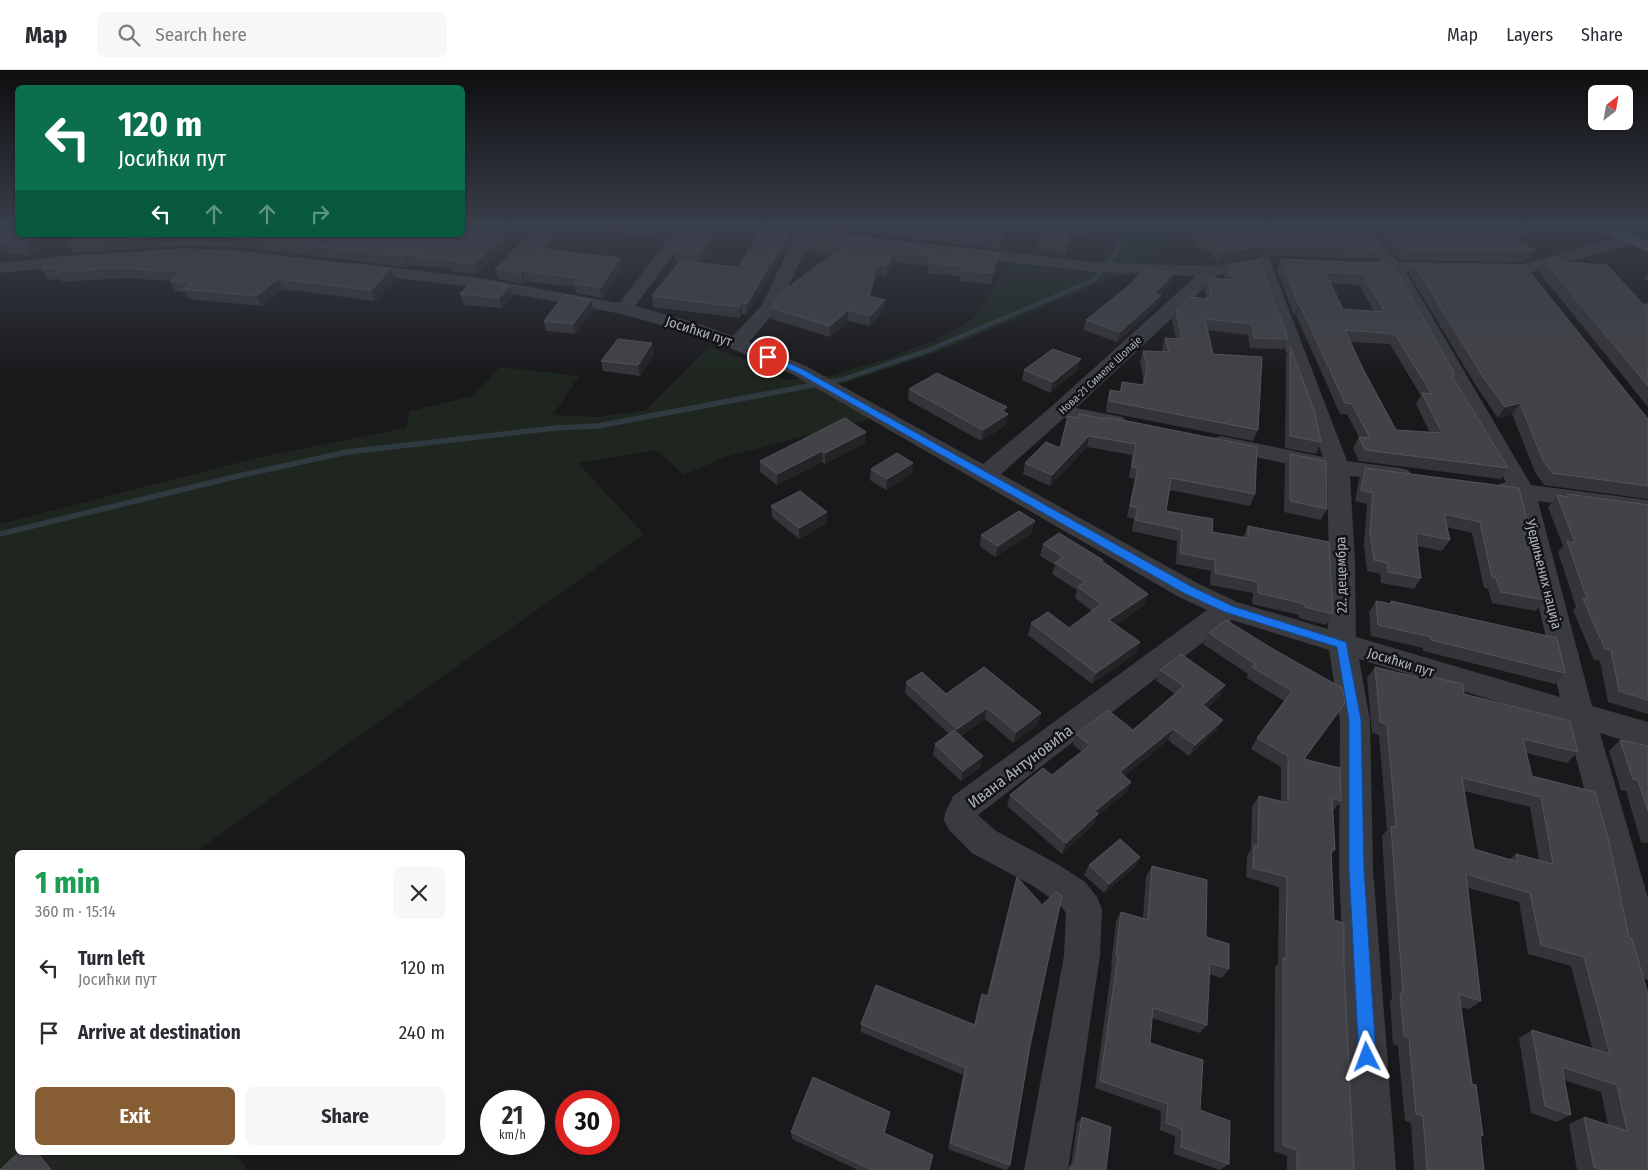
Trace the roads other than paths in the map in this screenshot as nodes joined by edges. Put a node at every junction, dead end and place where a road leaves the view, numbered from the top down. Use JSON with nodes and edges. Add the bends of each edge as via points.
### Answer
{"nodes":[{"id":1,"x":416,"y":275,"type":"edge"},
{"id":2,"x":489,"y":275,"type":"edge"},
{"id":3,"x":649,"y":275,"type":"edge"},
{"id":4,"x":784,"y":275,"type":"edge"},
{"id":5,"x":1208,"y":275,"type":"edge"},
{"id":6,"x":1274,"y":275,"type":"edge"},
{"id":7,"x":1398,"y":275,"type":"edge"},
{"id":8,"x":1519,"y":275,"type":"edge"},
{"id":9,"x":1532,"y":275,"type":"edge"},
{"id":10,"x":481,"y":283,"type":"junction"},
{"id":11,"x":624,"y":309,"type":"junction"},
{"id":12,"x":737,"y":344,"type":"junction"},
{"id":13,"x":1060,"y":411,"type":"junction"},
{"id":14,"x":1136,"y":426,"type":"edge"},
{"id":15,"x":1203,"y":439,"type":"edge"},
{"id":16,"x":1338,"y":467,"type":"junction"},
{"id":17,"x":985,"y":475,"type":"junction"},
{"id":18,"x":1426,"y":479,"type":"edge"},
{"id":19,"x":1484,"y":486,"type":"edge"},
{"id":20,"x":1522,"y":491,"type":"junction"},
{"id":21,"x":1648,"y":508,"type":"edge"},
{"id":22,"x":1228,"y":609,"type":"junction"},
{"id":23,"x":1342,"y":645,"type":"junction"},
{"id":24,"x":1580,"y":716,"type":"junction"},
{"id":25,"x":1648,"y":735,"type":"edge"},
{"id":26,"x":1648,"y":962,"type":"edge"},
{"id":27,"x":1046,"y":1170,"type":"edge"},
{"id":28,"x":1374,"y":1170,"type":"edge"}],
"edges":[{"from":1,"to":10,"type":"street","name":"Јосићки пут"},
{"from":2,"to":10,"type":"street"},
{"from":3,"to":11,"type":"street"},
{"from":4,"to":12,"type":"street","via":[[770,306]]},
{"from":5,"to":13,"type":"street","name":"Нова-21 Симеле Шолаје"},
{"from":6,"to":16,"type":"street","name":"22. децембра"},
{"from":7,"to":20,"type":"street","name":"Уједињених нација"},
{"from":8,"to":9,"type":"street"},
{"from":10,"to":11,"type":"street","name":"Јосићки пут"},
{"from":11,"to":12,"type":"street","name":"Јосићки пут","via":[[689,326]]},
{"from":12,"to":17,"type":"street","name":"Јосићки пут","via":[[799,370]]},
{"from":13,"to":14,"type":"street"},
{"from":13,"to":17,"type":"street","name":"Нова-21 Симеле Шолаје"},
{"from":15,"to":16,"type":"street"},
{"from":16,"to":18,"type":"street"},
{"from":16,"to":23,"type":"street","name":"22. децембра"},
{"from":17,"to":22,"type":"street","name":"Јосићки пут","via":[[1188,590]]},
{"from":19,"to":20,"type":"street"},
{"from":20,"to":21,"type":"street"},
{"from":20,"to":24,"type":"street","name":"Уједињених нација"},
{"from":22,"to":23,"type":"street","name":"Јосићки пут"},
{"from":22,"to":27,"type":"street","name":"Ивана Антуновића","via":[[965,806],[960,813],[961,820],[984,842],[1047,876],[1073,894],[1084,910],[1082,956]]},
{"from":23,"to":24,"type":"street","name":"Јосићки пут"},
{"from":23,"to":28,"type":"street","name":"22. децембра","via":[[1355,720],[1356,869]]},
{"from":24,"to":25,"type":"street","name":"Јосићки пут"},
{"from":24,"to":26,"type":"street","name":"Уједињених нација"}]}
